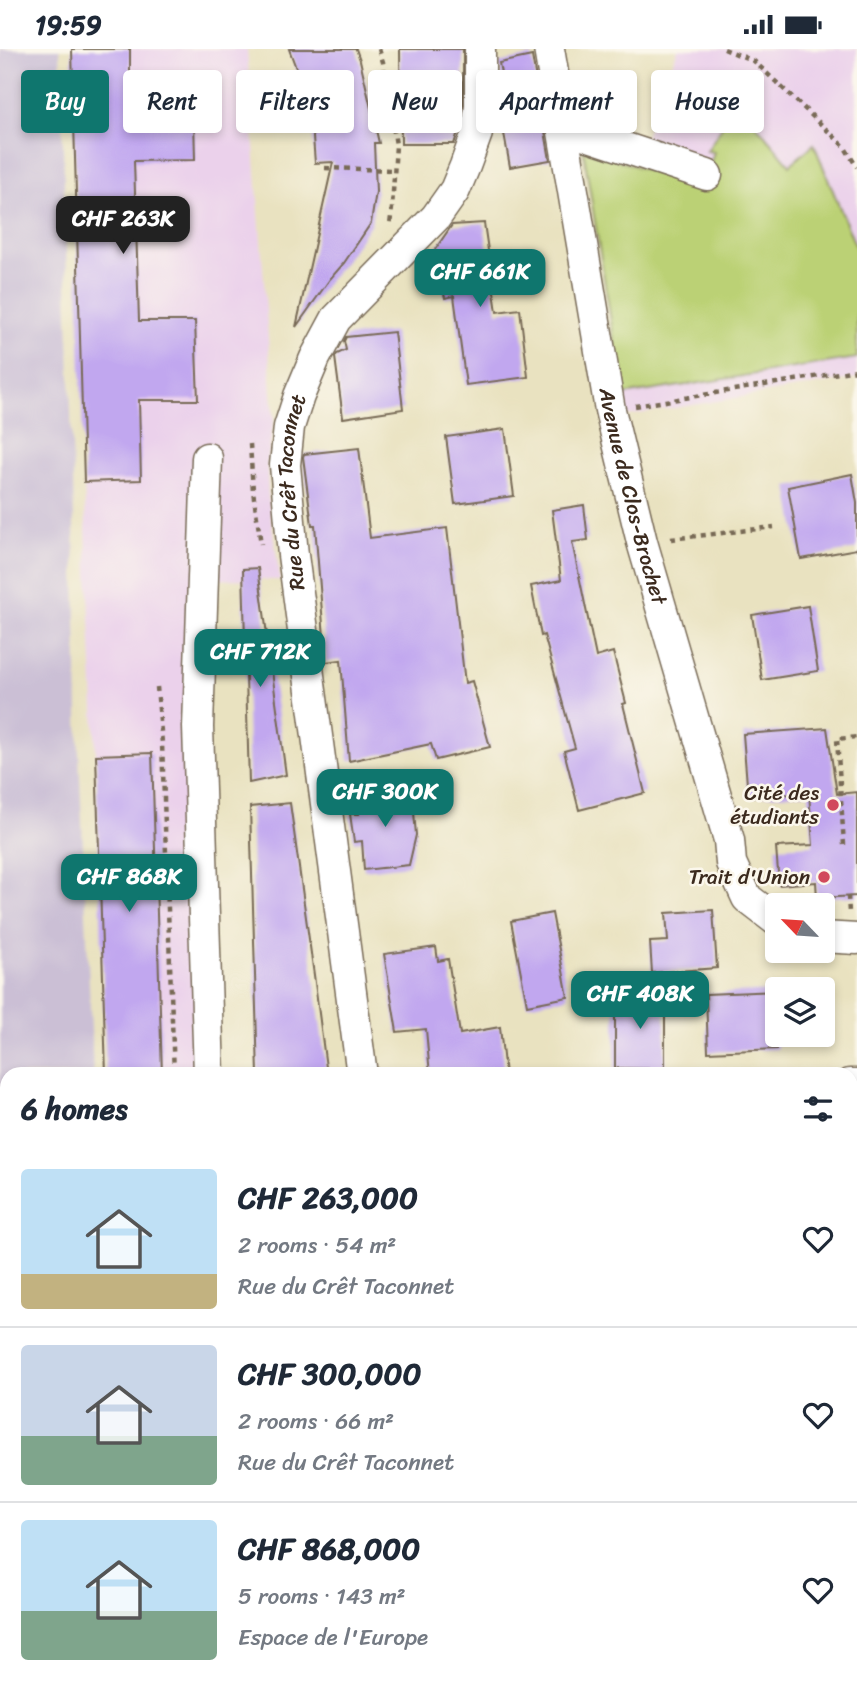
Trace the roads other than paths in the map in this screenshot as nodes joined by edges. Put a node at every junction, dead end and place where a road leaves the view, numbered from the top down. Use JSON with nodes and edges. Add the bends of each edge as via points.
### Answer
{"nodes":[{"id":1,"x":480,"y":49,"type":"edge"},
{"id":2,"x":549,"y":49,"type":"edge"},
{"id":3,"x":552,"y":70,"type":"edge"},
{"id":4,"x":563,"y":133,"type":"edge"},
{"id":5,"x":580,"y":133,"type":"edge"},
{"id":6,"x":707,"y":175,"type":"dead end"},
{"id":7,"x":207,"y":459,"type":"dead end"},
{"id":8,"x":765,"y":912,"type":"edge"},
{"id":9,"x":835,"y":938,"type":"edge"},
{"id":10,"x":857,"y":939,"type":"edge"},
{"id":11,"x":209,"y":1067,"type":"edge"},
{"id":12,"x":361,"y":1067,"type":"edge"}],
"edges":[{"from":1,"to":12,"type":"street","name":"Rue du Crêt Taconnet","via":[[477,133],[455,190],[436,217],[336,319],[314,358],[289,427],[285,465],[293,555]]},
{"from":2,"to":3,"type":"street","name":"Avenue de Clos-Brochet"},
{"from":4,"to":8,"type":"street","name":"Avenue de Clos-Brochet","via":[[610,410],[642,542],[729,840],[731,863],[747,898]]},
{"from":5,"to":6,"type":"street"},
{"from":7,"to":11,"type":"street","via":[[198,727]]},
{"from":9,"to":10,"type":"street"}]}
